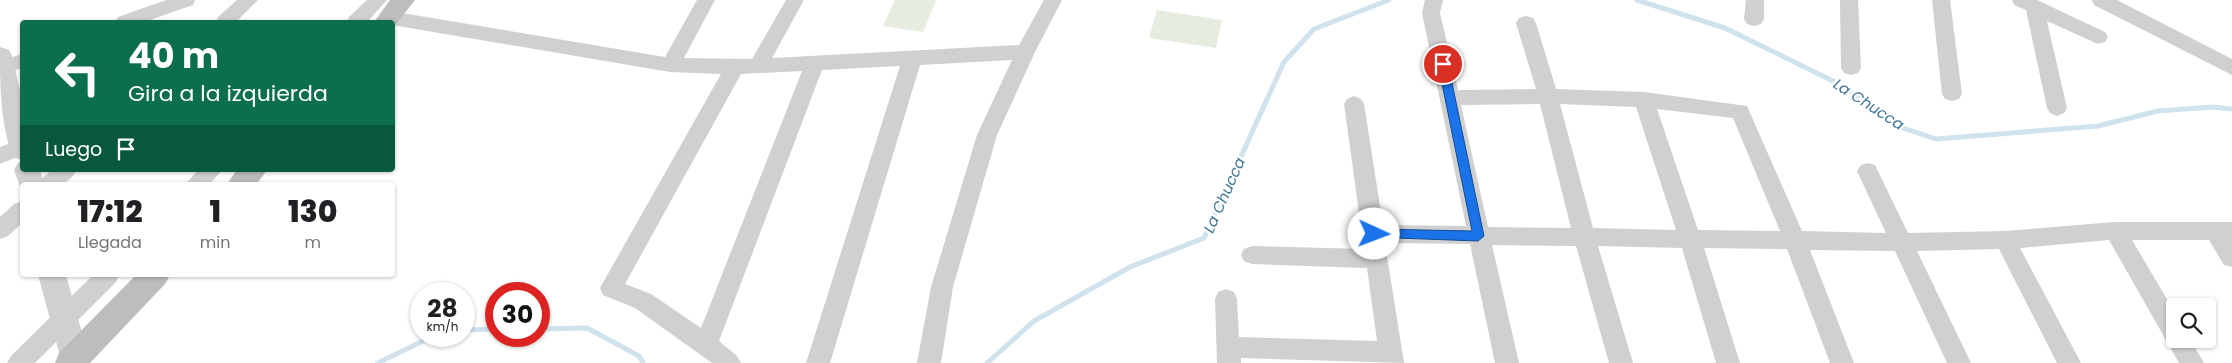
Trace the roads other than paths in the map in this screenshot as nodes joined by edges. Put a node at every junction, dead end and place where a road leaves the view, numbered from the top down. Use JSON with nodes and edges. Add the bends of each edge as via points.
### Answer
{"nodes":[{"id":1,"x":186,"y":0,"type":"edge"},
{"id":2,"x":249,"y":0,"type":"edge"},
{"id":3,"x":795,"y":0,"type":"edge"},
{"id":4,"x":1053,"y":0,"type":"edge"},
{"id":5,"x":1434,"y":0,"type":"edge"},
{"id":6,"x":1755,"y":0,"type":"edge"},
{"id":7,"x":1849,"y":0,"type":"edge"},
{"id":8,"x":1941,"y":0,"type":"edge"},
{"id":9,"x":2102,"y":0,"type":"edge"},
{"id":10,"x":700,"y":1,"type":"edge"},
{"id":11,"x":2028,"y":4,"type":"edge"},
{"id":12,"x":389,"y":10,"type":"edge"},
{"id":13,"x":1754,"y":19,"type":"dead end"},
{"id":14,"x":131,"y":20,"type":"edge"},
{"id":15,"x":227,"y":20,"type":"edge"},
{"id":16,"x":362,"y":20,"type":"edge"},
{"id":17,"x":1526,"y":23,"type":"dead end"},
{"id":18,"x":2098,"y":37,"type":"dead end"},
{"id":19,"x":1025,"y":52,"type":"junction"},
{"id":20,"x":912,"y":58,"type":"junction"},
{"id":21,"x":6,"y":63,"type":"edge"},
{"id":22,"x":815,"y":63,"type":"junction"},
{"id":23,"x":670,"y":65,"type":"junction"},
{"id":24,"x":758,"y":66,"type":"junction"},
{"id":25,"x":735,"y":67,"type":"junction"},
{"id":26,"x":1851,"y":68,"type":"dead end"},
{"id":27,"x":2232,"y":68,"type":"edge"},
{"id":28,"x":1952,"y":94,"type":"dead end"},
{"id":29,"x":1548,"y":96,"type":"junction"},
{"id":30,"x":1451,"y":98,"type":"junction"},
{"id":31,"x":1644,"y":100,"type":"junction"},
{"id":32,"x":1354,"y":104,"type":"dead end"},
{"id":33,"x":2057,"y":108,"type":"dead end"},
{"id":34,"x":20,"y":137,"type":"edge"},
{"id":35,"x":20,"y":149,"type":"edge"},
{"id":36,"x":0,"y":156,"type":"edge"},
{"id":37,"x":1868,"y":171,"type":"dead end"},
{"id":38,"x":64,"y":172,"type":"edge"},
{"id":39,"x":209,"y":172,"type":"edge"},
{"id":40,"x":251,"y":172,"type":"edge"},
{"id":41,"x":53,"y":182,"type":"edge"},
{"id":42,"x":199,"y":182,"type":"edge"},
{"id":43,"x":243,"y":182,"type":"edge"},
{"id":44,"x":20,"y":212,"type":"edge"},
{"id":45,"x":0,"y":230,"type":"edge"},
{"id":46,"x":2115,"y":231,"type":"junction"},
{"id":47,"x":2223,"y":231,"type":"edge"},
{"id":48,"x":1374,"y":234,"type":"junction"},
{"id":49,"x":1478,"y":236,"type":"junction"},
{"id":50,"x":1584,"y":236,"type":"junction"},
{"id":51,"x":1690,"y":238,"type":"junction"},
{"id":52,"x":1795,"y":240,"type":"junction"},
{"id":53,"x":2005,"y":240,"type":"junction"},
{"id":54,"x":1902,"y":242,"type":"junction"},
{"id":55,"x":1252,"y":255,"type":"dead end"},
{"id":56,"x":2232,"y":258,"type":"edge"},
{"id":57,"x":1378,"y":259,"type":"junction"},
{"id":58,"x":52,"y":277,"type":"edge"},
{"id":59,"x":106,"y":277,"type":"edge"},
{"id":60,"x":153,"y":277,"type":"edge"},
{"id":61,"x":1226,"y":299,"type":"dead end"},
{"id":62,"x":2166,"y":319,"type":"edge"},
{"id":63,"x":63,"y":320,"type":"junction"},
{"id":64,"x":706,"y":344,"type":"junction"},
{"id":65,"x":2183,"y":348,"type":"edge"},
{"id":66,"x":1228,"y":355,"type":"edge"},
{"id":67,"x":1392,"y":357,"type":"edge"},
{"id":68,"x":72,"y":361,"type":"edge"},
{"id":69,"x":19,"y":363,"type":"edge"},
{"id":70,"x":729,"y":363,"type":"edge"},
{"id":71,"x":818,"y":363,"type":"edge"},
{"id":72,"x":929,"y":363,"type":"edge"},
{"id":73,"x":1507,"y":363,"type":"edge"},
{"id":74,"x":1621,"y":363,"type":"edge"},
{"id":75,"x":1728,"y":363,"type":"edge"},
{"id":76,"x":1842,"y":363,"type":"edge"},
{"id":77,"x":1959,"y":363,"type":"edge"},
{"id":78,"x":2069,"y":363,"type":"edge"},
{"id":79,"x":2192,"y":363,"type":"edge"}],
"edges":[{"from":1,"to":14,"type":"street"},
{"from":2,"to":15,"type":"street"},
{"from":3,"to":24,"type":"street"},
{"from":4,"to":19,"type":"street"},
{"from":5,"to":30,"type":"street","via":[[1431,12]]},
{"from":6,"to":13,"type":"street"},
{"from":7,"to":26,"type":"street"},
{"from":8,"to":28,"type":"street"},
{"from":9,"to":27,"type":"street"},
{"from":10,"to":23,"type":"street"},
{"from":11,"to":18,"type":"street"},
{"from":11,"to":33,"type":"street"},
{"from":12,"to":16,"type":"street"},
{"from":12,"to":23,"type":"street"},
{"from":17,"to":29,"type":"street"},
{"from":19,"to":20,"type":"street"},
{"from":19,"to":72,"type":"street","via":[[986,134],[942,286]]},
{"from":20,"to":22,"type":"street"},
{"from":20,"to":71,"type":"street"},
{"from":21,"to":34,"type":"street"},
{"from":22,"to":24,"type":"street"},
{"from":22,"to":64,"type":"street"},
{"from":23,"to":25,"type":"street"},
{"from":24,"to":25,"type":"street"},
{"from":25,"to":64,"type":"street","via":[[611,288],[643,302]]},
{"from":29,"to":30,"type":"street"},
{"from":29,"to":31,"type":"street"},
{"from":29,"to":50,"type":"street"},
{"from":30,"to":49,"type":"street"},
{"from":31,"to":51,"type":"street"},
{"from":31,"to":52,"type":"street","via":[[1740,111]]},
{"from":32,"to":48,"type":"street"},
{"from":35,"to":36,"type":"street"},
{"from":37,"to":54,"type":"street"},
{"from":38,"to":41,"type":"street"},
{"from":39,"to":42,"type":"street"},
{"from":40,"to":43,"type":"main road"},
{"from":44,"to":45,"type":"street"},
{"from":46,"to":47,"type":"street"},
{"from":46,"to":53,"type":"street"},
{"from":46,"to":62,"type":"street"},
{"from":47,"to":56,"type":"street"},
{"from":48,"to":49,"type":"street"},
{"from":48,"to":57,"type":"street"},
{"from":49,"to":50,"type":"street"},
{"from":49,"to":73,"type":"street"},
{"from":50,"to":51,"type":"street"},
{"from":50,"to":74,"type":"street"},
{"from":51,"to":52,"type":"street"},
{"from":51,"to":75,"type":"street"},
{"from":52,"to":54,"type":"street"},
{"from":52,"to":76,"type":"street"},
{"from":53,"to":54,"type":"street"},
{"from":53,"to":78,"type":"street"},
{"from":54,"to":77,"type":"street"},
{"from":55,"to":57,"type":"street"},
{"from":57,"to":67,"type":"street"},
{"from":58,"to":63,"type":"street"},
{"from":59,"to":63,"type":"street"},
{"from":60,"to":68,"type":"main road"},
{"from":61,"to":66,"type":"street"},
{"from":63,"to":68,"type":"street"},
{"from":63,"to":69,"type":"street"},
{"from":64,"to":70,"type":"street"},
{"from":65,"to":79,"type":"street"},
{"from":66,"to":67,"type":"street"}]}
